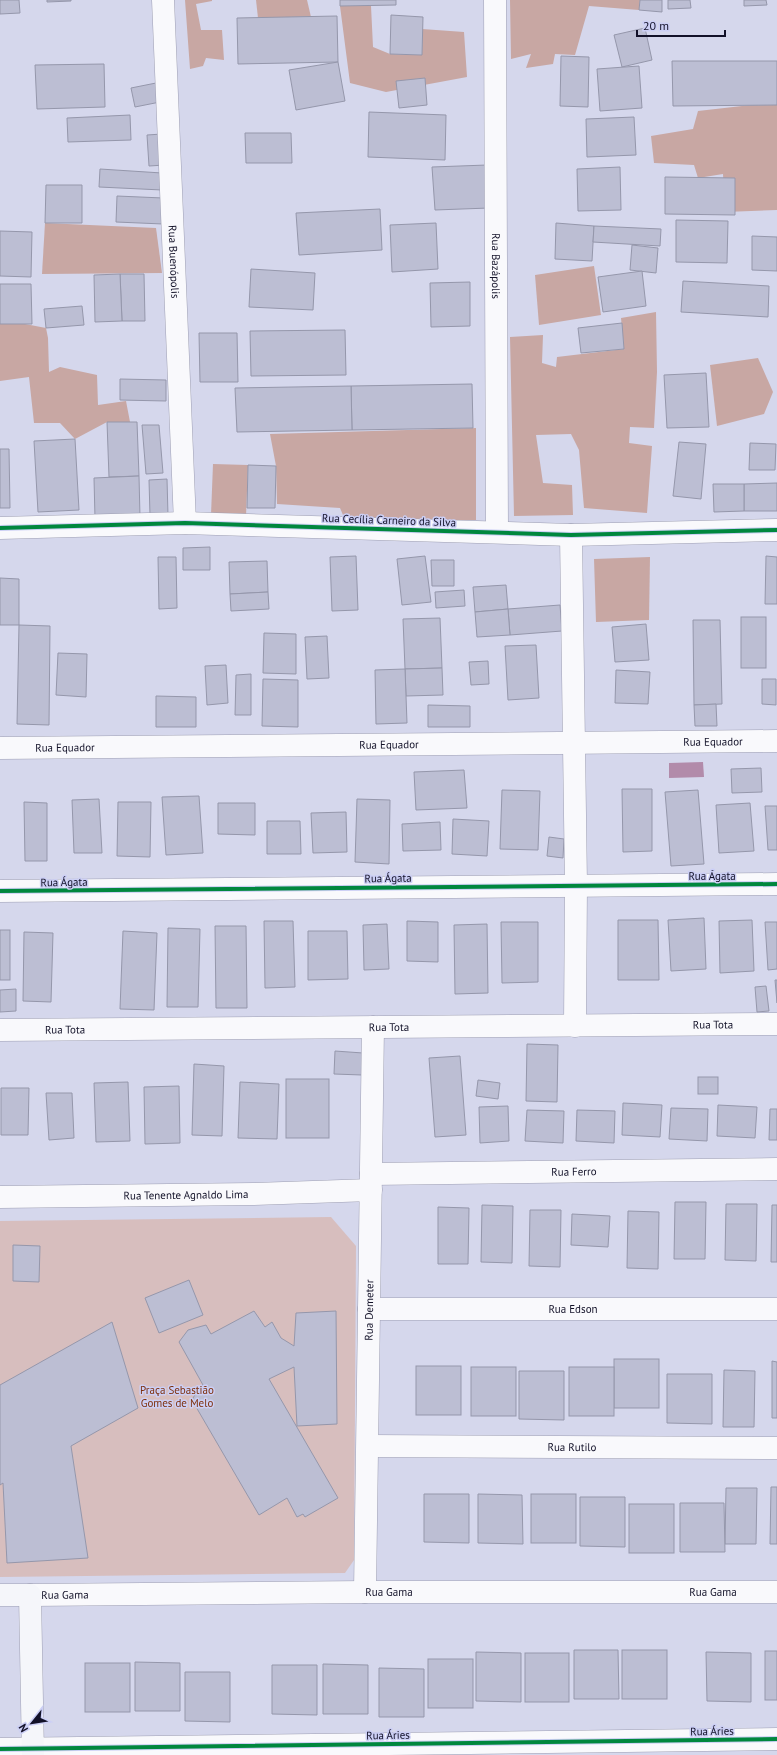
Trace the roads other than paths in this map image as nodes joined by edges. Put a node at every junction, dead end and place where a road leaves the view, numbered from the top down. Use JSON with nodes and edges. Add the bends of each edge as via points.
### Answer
{"nodes":[{"id":1,"x":163,"y":0,"type":"edge"},
{"id":2,"x":495,"y":0,"type":"edge"},
{"id":3,"x":186,"y":523,"type":"junction"},
{"id":4,"x":0,"y":528,"type":"edge"},
{"id":5,"x":777,"y":530,"type":"edge"},
{"id":6,"x":497,"y":532,"type":"junction"},
{"id":7,"x":571,"y":535,"type":"junction"},
{"id":8,"x":777,"y":741,"type":"edge"},
{"id":9,"x":574,"y":742,"type":"junction"},
{"id":10,"x":0,"y":748,"type":"edge"},
{"id":11,"x":777,"y":884,"type":"edge"},
{"id":12,"x":576,"y":885,"type":"junction"},
{"id":13,"x":0,"y":891,"type":"edge"},
{"id":14,"x":777,"y":1024,"type":"edge"},
{"id":15,"x":576,"y":1026,"type":"junction"},
{"id":16,"x":373,"y":1027,"type":"junction"},
{"id":17,"x":0,"y":1030,"type":"edge"},
{"id":18,"x":777,"y":1169,"type":"edge"},
{"id":19,"x":371,"y":1182,"type":"junction"},
{"id":20,"x":0,"y":1197,"type":"edge"},
{"id":21,"x":369,"y":1309,"type":"junction"},
{"id":22,"x":777,"y":1309,"type":"edge"},
{"id":23,"x":368,"y":1446,"type":"junction"},
{"id":24,"x":777,"y":1448,"type":"edge"},
{"id":25,"x":365,"y":1592,"type":"junction"},
{"id":26,"x":777,"y":1592,"type":"edge"},
{"id":27,"x":0,"y":1595,"type":"edge"},
{"id":28,"x":30,"y":1595,"type":"junction"},
{"id":29,"x":777,"y":1739,"type":"edge"},
{"id":30,"x":0,"y":1749,"type":"edge"},
{"id":31,"x":33,"y":1752,"type":"edge"}],
"edges":[{"from":1,"to":3,"type":"street","name":"Rua Buenópolis"},
{"from":2,"to":6,"type":"street","name":"Rua Bazápolis"},
{"from":3,"to":4,"type":"street","name":"Rua Cecília Carneiro da Silva"},
{"from":3,"to":6,"type":"street","name":"Rua Cecília Carneiro da Silva"},
{"from":5,"to":7,"type":"street","name":"Rua Cecília Carneiro da Silva"},
{"from":6,"to":7,"type":"street","name":"Rua Cecília Carneiro da Silva"},
{"from":7,"to":9,"type":"street"},
{"from":8,"to":9,"type":"street","name":"Rua Equador"},
{"from":9,"to":10,"type":"street","name":"Rua Equador"},
{"from":9,"to":12,"type":"street"},
{"from":11,"to":12,"type":"street","name":"Rua Ágata"},
{"from":12,"to":13,"type":"street","name":"Rua Ágata"},
{"from":12,"to":15,"type":"street"},
{"from":14,"to":15,"type":"street","name":"Rua Tota"},
{"from":15,"to":16,"type":"street","name":"Rua Tota"},
{"from":16,"to":17,"type":"street","name":"Rua Tota"},
{"from":16,"to":19,"type":"street","name":"Rua Demeter"},
{"from":18,"to":19,"type":"street","name":"Rua Ferro"},
{"from":19,"to":20,"type":"street","name":"Rua Tenente Agnaldo Lima","via":[[253,1194]]},
{"from":19,"to":21,"type":"street","name":"Rua Demeter"},
{"from":21,"to":22,"type":"street","name":"Rua Edson"},
{"from":21,"to":23,"type":"street","name":"Rua Demeter"},
{"from":23,"to":24,"type":"street","name":"Rua Rutilo"},
{"from":23,"to":25,"type":"street","name":"Rua Demeter"},
{"from":25,"to":26,"type":"street","name":"Rua Gama"},
{"from":25,"to":28,"type":"street","name":"Rua Gama"},
{"from":27,"to":28,"type":"street","name":"Rua Gama"},
{"from":28,"to":31,"type":"street"},
{"from":29,"to":31,"type":"street","name":"Rua Áries"},
{"from":30,"to":31,"type":"street","name":"Rua Áries"}]}
